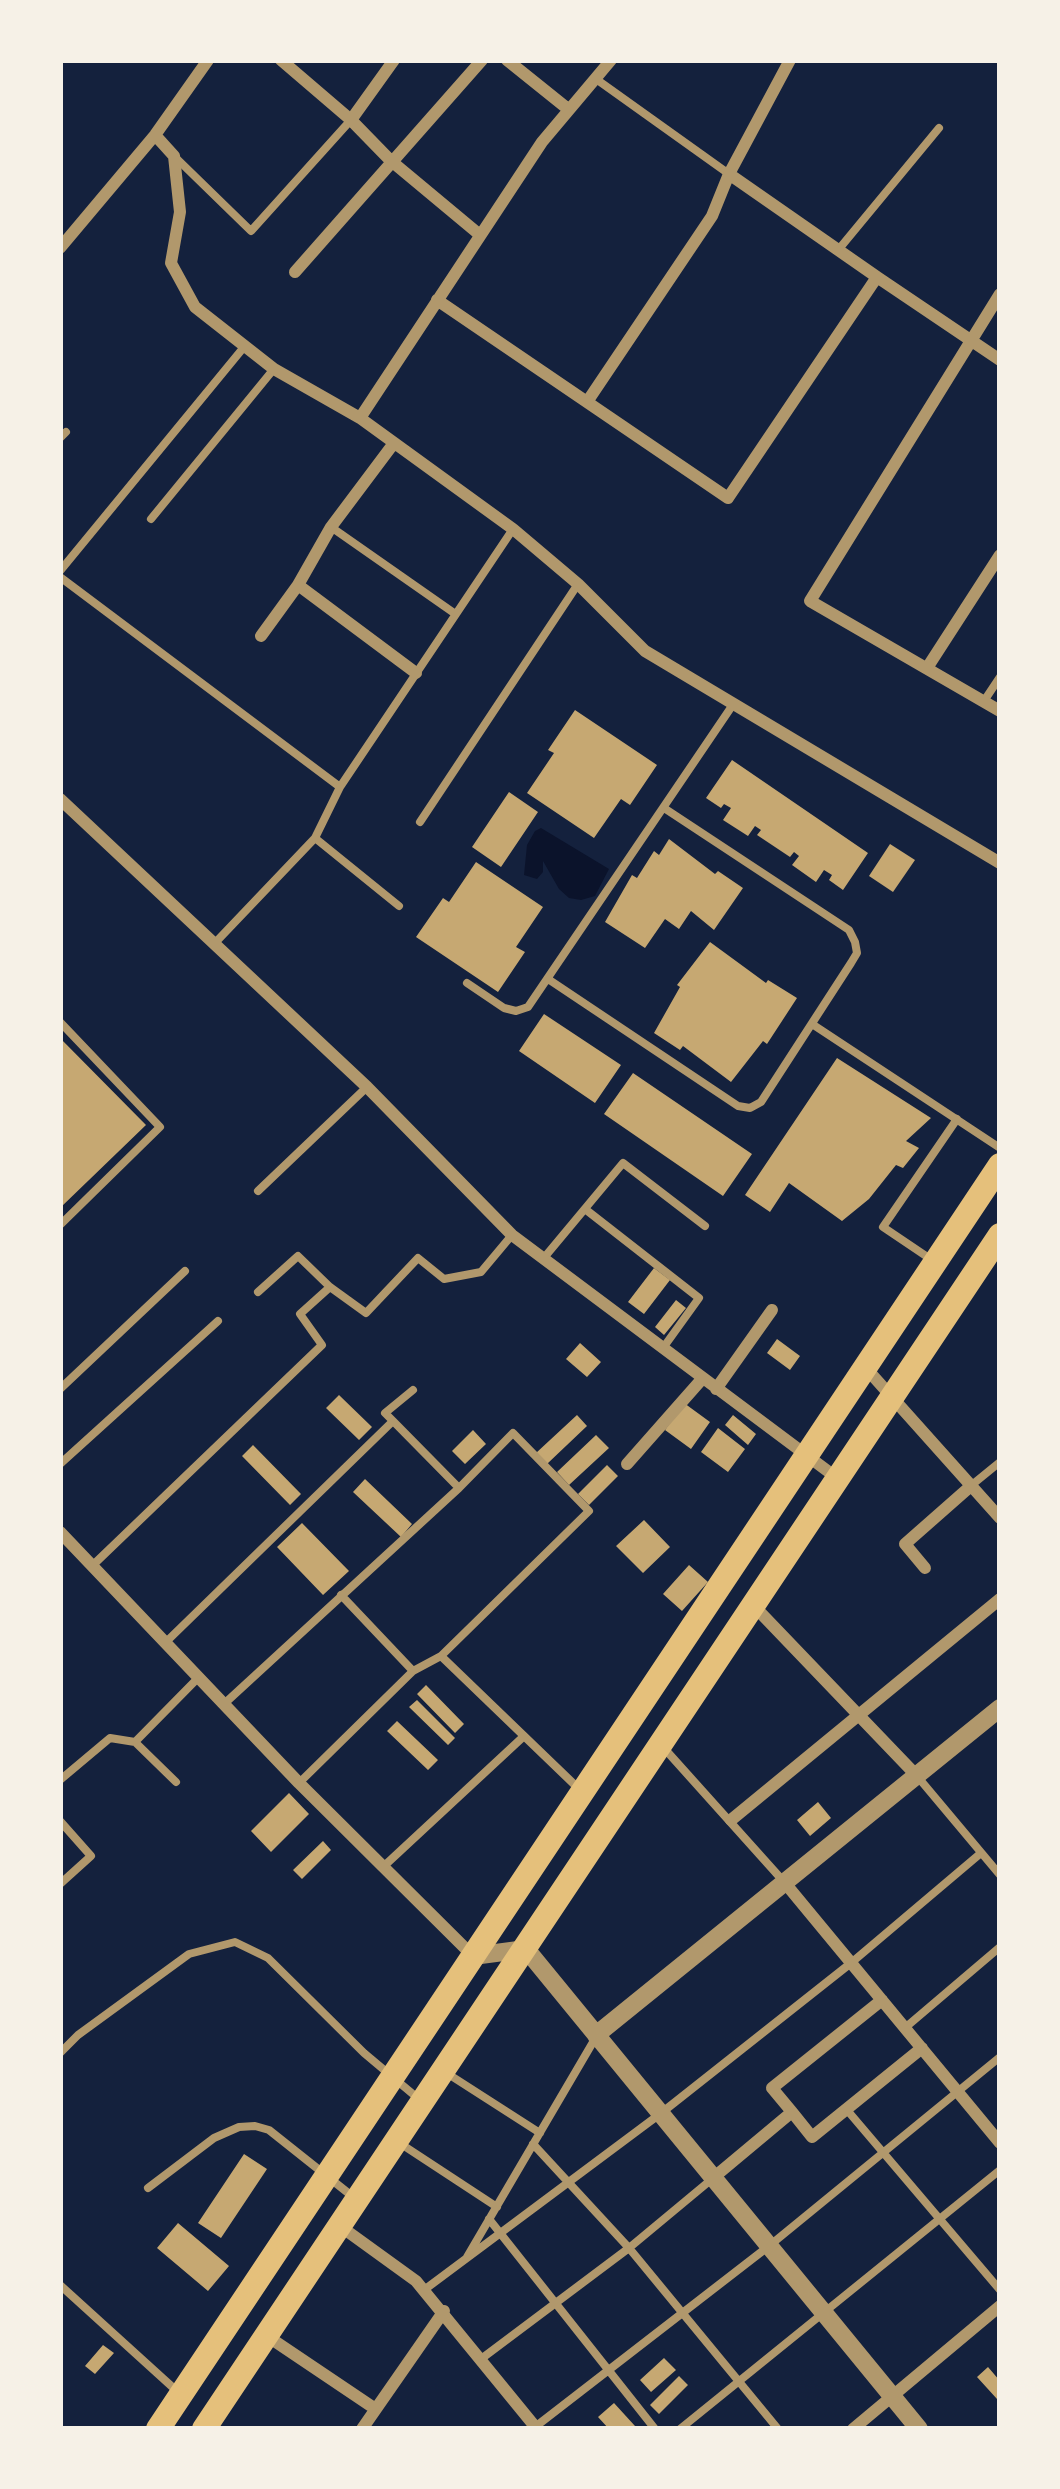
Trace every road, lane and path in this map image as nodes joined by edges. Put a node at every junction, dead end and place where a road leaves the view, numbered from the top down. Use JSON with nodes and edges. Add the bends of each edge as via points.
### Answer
{"nodes":[{"id":1,"x":208,"y":60,"type":"edge"},
{"id":2,"x":281,"y":60,"type":"edge"},
{"id":3,"x":394,"y":60,"type":"edge"},
{"id":4,"x":482,"y":60,"type":"edge"},
{"id":5,"x":507,"y":60,"type":"edge"},
{"id":6,"x":611,"y":60,"type":"edge"},
{"id":7,"x":790,"y":60,"type":"edge"},
{"id":8,"x":596,"y":79,"type":"junction"},
{"id":9,"x":568,"y":109,"type":"junction"},
{"id":10,"x":351,"y":120,"type":"junction"},
{"id":11,"x":939,"y":128,"type":"dead end"},
{"id":12,"x":155,"y":135,"type":"junction"},
{"id":13,"x":174,"y":156,"type":"junction"},
{"id":14,"x":390,"y":160,"type":"junction"},
{"id":15,"x":729,"y":175,"type":"junction"},
{"id":16,"x":480,"y":235,"type":"junction"},
{"id":17,"x":60,"y":248,"type":"edge"},
{"id":18,"x":839,"y":249,"type":"junction"},
{"id":19,"x":295,"y":272,"type":"dead end"},
{"id":20,"x":877,"y":277,"type":"junction"},
{"id":21,"x":1000,"y":294,"type":"edge"},
{"id":22,"x":437,"y":300,"type":"junction"},
{"id":23,"x":969,"y":340,"type":"junction"},
{"id":24,"x":244,"y":347,"type":"junction"},
{"id":25,"x":1000,"y":360,"type":"edge"},
{"id":26,"x":274,"y":368,"type":"junction"},
{"id":27,"x":587,"y":402,"type":"junction"},
{"id":28,"x":360,"y":418,"type":"junction"},
{"id":29,"x":394,"y":442,"type":"junction"},
{"id":30,"x":151,"y":519,"type":"dead end"},
{"id":31,"x":331,"y":527,"type":"junction"},
{"id":32,"x":513,"y":529,"type":"junction"},
{"id":33,"x":997,"y":564,"type":"edge"},
{"id":34,"x":60,"y":574,"type":"edge"},
{"id":35,"x":578,"y":584,"type":"junction"},
{"id":36,"x":298,"y":585,"type":"junction"},
{"id":37,"x":454,"y":613,"type":"junction"},
{"id":38,"x":261,"y":636,"type":"dead end"},
{"id":39,"x":927,"y":668,"type":"junction"},
{"id":40,"x":416,"y":673,"type":"junction"},
{"id":41,"x":1000,"y":677,"type":"edge"},
{"id":42,"x":984,"y":701,"type":"junction"},
{"id":43,"x":732,"y":706,"type":"junction"},
{"id":44,"x":1000,"y":711,"type":"edge"},
{"id":45,"x":340,"y":787,"type":"junction"},
{"id":46,"x":60,"y":799,"type":"edge"},
{"id":47,"x":664,"y":808,"type":"junction"},
{"id":48,"x":420,"y":822,"type":"dead end"},
{"id":49,"x":315,"y":838,"type":"junction"},
{"id":50,"x":1000,"y":863,"type":"edge"},
{"id":51,"x":399,"y":906,"type":"dead end"},
{"id":52,"x":214,"y":944,"type":"junction"},
{"id":53,"x":548,"y":979,"type":"junction"},
{"id":54,"x":467,"y":983,"type":"dead end"},
{"id":55,"x":60,"y":1022,"type":"edge"},
{"id":56,"x":812,"y":1024,"type":"junction"},
{"id":57,"x":367,"y":1087,"type":"junction"},
{"id":58,"x":957,"y":1119,"type":"junction"},
{"id":59,"x":1000,"y":1148,"type":"edge"},
{"id":60,"x":1000,"y":1165,"type":"edge"},
{"id":61,"x":258,"y":1191,"type":"dead end"},
{"id":62,"x":584,"y":1208,"type":"junction"},
{"id":63,"x":60,"y":1225,"type":"edge"},
{"id":64,"x":705,"y":1226,"type":"dead end"},
{"id":65,"x":512,"y":1235,"type":"junction"},
{"id":66,"x":1000,"y":1235,"type":"edge"},
{"id":67,"x":542,"y":1260,"type":"junction"},
{"id":68,"x":936,"y":1262,"type":"junction"},
{"id":69,"x":185,"y":1270,"type":"dead end"},
{"id":70,"x":330,"y":1287,"type":"junction"},
{"id":71,"x":258,"y":1292,"type":"dead end"},
{"id":72,"x":772,"y":1310,"type":"dead end"},
{"id":73,"x":218,"y":1321,"type":"dead end"},
{"id":74,"x":662,"y":1349,"type":"junction"},
{"id":75,"x":865,"y":1367,"type":"junction"},
{"id":76,"x":702,"y":1379,"type":"junction"},
{"id":77,"x":60,"y":1388,"type":"edge"},
{"id":78,"x":716,"y":1389,"type":"junction"},
{"id":79,"x":413,"y":1390,"type":"dead end"},
{"id":80,"x":892,"y":1396,"type":"junction"},
{"id":81,"x":393,"y":1421,"type":"junction"},
{"id":82,"x":807,"y":1455,"type":"junction"},
{"id":83,"x":1000,"y":1462,"type":"edge"},
{"id":84,"x":60,"y":1464,"type":"edge"},
{"id":85,"x":627,"y":1464,"type":"dead end"},
{"id":86,"x":838,"y":1478,"type":"junction"},
{"id":87,"x":972,"y":1485,"type":"junction"},
{"id":88,"x":459,"y":1488,"type":"junction"},
{"id":89,"x":1000,"y":1518,"type":"edge"},
{"id":90,"x":60,"y":1532,"type":"edge"},
{"id":91,"x":92,"y":1565,"type":"junction"},
{"id":92,"x":926,"y":1568,"type":"dead end"},
{"id":93,"x":340,"y":1595,"type":"junction"},
{"id":94,"x":1000,"y":1599,"type":"edge"},
{"id":95,"x":754,"y":1605,"type":"junction"},
{"id":96,"x":166,"y":1642,"type":"junction"},
{"id":97,"x":441,"y":1656,"type":"junction"},
{"id":98,"x":412,"y":1671,"type":"junction"},
{"id":99,"x":199,"y":1677,"type":"junction"},
{"id":100,"x":224,"y":1704,"type":"junction"},
{"id":101,"x":998,"y":1712,"type":"edge"},
{"id":102,"x":855,"y":1715,"type":"junction"},
{"id":103,"x":523,"y":1737,"type":"junction"},
{"id":104,"x":135,"y":1742,"type":"junction"},
{"id":105,"x":662,"y":1745,"type":"junction"},
{"id":106,"x":916,"y":1775,"type":"junction"},
{"id":107,"x":60,"y":1780,"type":"edge"},
{"id":108,"x":176,"y":1782,"type":"dead end"},
{"id":109,"x":299,"y":1783,"type":"junction"},
{"id":110,"x":583,"y":1792,"type":"junction"},
{"id":111,"x":731,"y":1820,"type":"junction"},
{"id":112,"x":60,"y":1821,"type":"edge"},
{"id":113,"x":981,"y":1853,"type":"junction"},
{"id":114,"x":383,"y":1867,"type":"junction"},
{"id":115,"x":1000,"y":1875,"type":"edge"},
{"id":116,"x":785,"y":1883,"type":"junction"},
{"id":117,"x":60,"y":1884,"type":"edge"},
{"id":118,"x":1000,"y":1947,"type":"edge"},
{"id":119,"x":526,"y":1949,"type":"junction"},
{"id":120,"x":473,"y":1956,"type":"junction"},
{"id":121,"x":851,"y":1964,"type":"junction"},
{"id":122,"x":882,"y":2000,"type":"junction"},
{"id":123,"x":905,"y":2028,"type":"junction"},
{"id":124,"x":596,"y":2035,"type":"junction"},
{"id":125,"x":922,"y":2048,"type":"junction"},
{"id":126,"x":60,"y":2053,"type":"edge"},
{"id":127,"x":1000,"y":2057,"type":"edge"},
{"id":128,"x":443,"y":2072,"type":"junction"},
{"id":129,"x":392,"y":2078,"type":"junction"},
{"id":130,"x":959,"y":2094,"type":"junction"},
{"id":131,"x":422,"y":2103,"type":"junction"},
{"id":132,"x":846,"y":2109,"type":"junction"},
{"id":133,"x":792,"y":2112,"type":"junction"},
{"id":134,"x":660,"y":2114,"type":"junction"},
{"id":135,"x":540,"y":2133,"type":"junction"},
{"id":136,"x":396,"y":2142,"type":"junction"},
{"id":137,"x":1000,"y":2143,"type":"edge"},
{"id":138,"x":533,"y":2144,"type":"junction"},
{"id":139,"x":883,"y":2152,"type":"junction"},
{"id":140,"x":1000,"y":2170,"type":"edge"},
{"id":141,"x":327,"y":2176,"type":"junction"},
{"id":142,"x":713,"y":2178,"type":"junction"},
{"id":143,"x":571,"y":2182,"type":"junction"},
{"id":144,"x":148,"y":2188,"type":"dead end"},
{"id":145,"x":358,"y":2200,"type":"junction"},
{"id":146,"x":496,"y":2207,"type":"junction"},
{"id":147,"x":938,"y":2218,"type":"junction"},
{"id":148,"x":489,"y":2219,"type":"junction"},
{"id":149,"x":340,"y":2226,"type":"junction"},
{"id":150,"x":500,"y":2234,"type":"junction"},
{"id":151,"x":769,"y":2246,"type":"junction"},
{"id":152,"x":629,"y":2248,"type":"junction"},
{"id":153,"x":466,"y":2259,"type":"junction"},
{"id":154,"x":60,"y":2285,"type":"edge"},
{"id":155,"x":424,"y":2290,"type":"junction"},
{"id":156,"x":1000,"y":2290,"type":"edge"},
{"id":157,"x":554,"y":2303,"type":"junction"},
{"id":158,"x":1000,"y":2306,"type":"edge"},
{"id":159,"x":444,"y":2312,"type":"junction"},
{"id":160,"x":682,"y":2313,"type":"junction"},
{"id":161,"x":825,"y":2314,"type":"junction"},
{"id":162,"x":267,"y":2336,"type":"junction"},
{"id":163,"x":482,"y":2359,"type":"junction"},
{"id":164,"x":607,"y":2370,"type":"junction"},
{"id":165,"x":740,"y":2384,"type":"junction"},
{"id":166,"x":181,"y":2394,"type":"junction"},
{"id":167,"x":892,"y":2396,"type":"junction"},
{"id":168,"x":374,"y":2408,"type":"junction"},
{"id":169,"x":158,"y":2426,"type":"edge"},
{"id":170,"x":536,"y":2428,"type":"edge"},
{"id":171,"x":204,"y":2429,"type":"edge"},
{"id":172,"x":362,"y":2429,"type":"edge"},
{"id":173,"x":655,"y":2429,"type":"edge"},
{"id":174,"x":680,"y":2429,"type":"edge"},
{"id":175,"x":778,"y":2429,"type":"edge"},
{"id":176,"x":853,"y":2429,"type":"edge"},
{"id":177,"x":919,"y":2429,"type":"edge"}],
"edges":[{"from":1,"to":12,"type":"street"},
{"from":2,"to":10,"type":"street"},
{"from":3,"to":10,"type":"street"},
{"from":4,"to":14,"type":"street"},
{"from":5,"to":9,"type":"street"},
{"from":6,"to":8,"type":"street"},
{"from":7,"to":15,"type":"street"},
{"from":8,"to":9,"type":"street"},
{"from":8,"to":15,"type":"lane"},
{"from":9,"to":16,"type":"street"},
{"from":10,"to":13,"type":"lane","via":[[251,231]]},
{"from":10,"to":14,"type":"street"},
{"from":11,"to":18,"type":"lane"},
{"from":12,"to":13,"type":"street"},
{"from":12,"to":17,"type":"street"},
{"from":13,"to":24,"type":"street","via":[[180,212],[171,263],[195,307]]},
{"from":14,"to":16,"type":"street"},
{"from":14,"to":19,"type":"street"},
{"from":15,"to":18,"type":"street"},
{"from":15,"to":27,"type":"street","via":[[712,216]]},
{"from":16,"to":22,"type":"street"},
{"from":18,"to":20,"type":"street"},
{"from":20,"to":23,"type":"street"},
{"from":20,"to":27,"type":"street","via":[[728,498]]},
{"from":21,"to":23,"type":"street"},
{"from":22,"to":27,"type":"street"},
{"from":22,"to":28,"type":"street"},
{"from":23,"to":25,"type":"street"},
{"from":23,"to":39,"type":"street","via":[[810,601]]},
{"from":24,"to":26,"type":"street"},
{"from":24,"to":34,"type":"lane"},
{"from":26,"to":28,"type":"street"},
{"from":26,"to":30,"type":"lane"},
{"from":28,"to":29,"type":"street"},
{"from":29,"to":31,"type":"street"},
{"from":29,"to":32,"type":"street"},
{"from":31,"to":36,"type":"street"},
{"from":31,"to":37,"type":"lane"},
{"from":32,"to":35,"type":"street"},
{"from":32,"to":37,"type":"lane"},
{"from":33,"to":39,"type":"street"},
{"from":34,"to":45,"type":"lane"},
{"from":35,"to":43,"type":"street","via":[[645,651]]},
{"from":35,"to":48,"type":"lane"},
{"from":36,"to":38,"type":"street"},
{"from":36,"to":40,"type":"street"},
{"from":37,"to":40,"type":"lane"},
{"from":39,"to":42,"type":"street"},
{"from":40,"to":45,"type":"lane"},
{"from":41,"to":42,"type":"lane"},
{"from":42,"to":44,"type":"street"},
{"from":43,"to":47,"type":"lane"},
{"from":43,"to":50,"type":"street"},
{"from":45,"to":49,"type":"lane"},
{"from":46,"to":52,"type":"street"},
{"from":47,"to":53,"type":"lane"},
{"from":47,"to":56,"type":"lane","via":[[849,930],[856,953]]},
{"from":49,"to":51,"type":"lane"},
{"from":49,"to":52,"type":"lane"},
{"from":52,"to":57,"type":"street"},
{"from":53,"to":54,"type":"lane","via":[[516,1011]]},
{"from":53,"to":56,"type":"lane","via":[[738,1106],[760,1102]]},
{"from":55,"to":63,"type":"lane","via":[[160,1127]]},
{"from":56,"to":58,"type":"lane"},
{"from":57,"to":61,"type":"lane"},
{"from":57,"to":65,"type":"street"},
{"from":58,"to":59,"type":"lane"},
{"from":58,"to":68,"type":"lane","via":[[884,1227]]},
{"from":60,"to":68,"type":"main road"},
{"from":62,"to":64,"type":"lane","via":[[623,1163]]},
{"from":62,"to":67,"type":"lane"},
{"from":62,"to":74,"type":"lane","via":[[699,1298]]},
{"from":65,"to":67,"type":"street"},
{"from":65,"to":70,"type":"lane","via":[[481,1272],[444,1279],[418,1258],[366,1313]]},
{"from":66,"to":80,"type":"main road"},
{"from":67,"to":74,"type":"street"},
{"from":68,"to":75,"type":"main road"},
{"from":69,"to":77,"type":"lane"},
{"from":70,"to":71,"type":"lane","via":[[298,1256]]},
{"from":70,"to":91,"type":"lane","via":[[300,1315],[322,1345]]},
{"from":72,"to":78,"type":"street"},
{"from":73,"to":84,"type":"lane"},
{"from":74,"to":76,"type":"street"},
{"from":75,"to":80,"type":"street"},
{"from":75,"to":82,"type":"main road"},
{"from":76,"to":78,"type":"street"},
{"from":76,"to":85,"type":"street"},
{"from":78,"to":82,"type":"street"},
{"from":79,"to":81,"type":"lane","via":[[385,1413]]},
{"from":80,"to":86,"type":"main road"},
{"from":80,"to":87,"type":"street"},
{"from":81,"to":88,"type":"lane"},
{"from":81,"to":96,"type":"lane"},
{"from":82,"to":86,"type":"street"},
{"from":82,"to":110,"type":"main road"},
{"from":83,"to":87,"type":"lane"},
{"from":86,"to":95,"type":"main road"},
{"from":87,"to":89,"type":"street"},
{"from":87,"to":92,"type":"street","via":[[905,1544]]},
{"from":88,"to":93,"type":"lane"},
{"from":88,"to":97,"type":"lane","via":[[513,1433],[589,1511]]},
{"from":90,"to":91,"type":"street"},
{"from":91,"to":96,"type":"street"},
{"from":93,"to":98,"type":"lane"},
{"from":93,"to":100,"type":"lane"},
{"from":94,"to":102,"type":"street"},
{"from":95,"to":102,"type":"street"},
{"from":95,"to":105,"type":"main road"},
{"from":96,"to":99,"type":"street"},
{"from":97,"to":98,"type":"lane"},
{"from":97,"to":103,"type":"lane"},
{"from":98,"to":109,"type":"lane"},
{"from":99,"to":100,"type":"street"},
{"from":99,"to":104,"type":"lane"},
{"from":100,"to":109,"type":"street"},
{"from":101,"to":106,"type":"street"},
{"from":102,"to":106,"type":"street"},
{"from":102,"to":111,"type":"street"},
{"from":103,"to":110,"type":"lane"},
{"from":103,"to":114,"type":"lane"},
{"from":104,"to":107,"type":"lane","via":[[110,1738]]},
{"from":104,"to":108,"type":"lane"},
{"from":105,"to":111,"type":"lane"},
{"from":105,"to":119,"type":"main road"},
{"from":106,"to":113,"type":"lane"},
{"from":106,"to":116,"type":"street"},
{"from":109,"to":114,"type":"street"},
{"from":110,"to":120,"type":"main road"},
{"from":111,"to":116,"type":"lane"},
{"from":112,"to":117,"type":"lane","via":[[91,1856]]},
{"from":113,"to":115,"type":"lane"},
{"from":113,"to":121,"type":"lane"},
{"from":114,"to":120,"type":"street"},
{"from":116,"to":121,"type":"street"},
{"from":116,"to":124,"type":"street"},
{"from":118,"to":123,"type":"lane"},
{"from":119,"to":120,"type":"street"},
{"from":119,"to":124,"type":"street"},
{"from":119,"to":128,"type":"main road"},
{"from":120,"to":129,"type":"main road"},
{"from":121,"to":122,"type":"street"},
{"from":121,"to":134,"type":"lane"},
{"from":122,"to":123,"type":"street"},
{"from":122,"to":133,"type":"street","via":[[772,2088]]},
{"from":123,"to":125,"type":"street"},
{"from":124,"to":134,"type":"street"},
{"from":124,"to":135,"type":"lane"},
{"from":125,"to":130,"type":"street"},
{"from":125,"to":132,"type":"street"},
{"from":126,"to":129,"type":"lane","via":[[190,1954],[235,1942],[268,1958]]},
{"from":127,"to":130,"type":"lane"},
{"from":128,"to":131,"type":"main road"},
{"from":128,"to":135,"type":"lane"},
{"from":129,"to":131,"type":"lane"},
{"from":129,"to":141,"type":"main road"},
{"from":130,"to":137,"type":"street"},
{"from":130,"to":139,"type":"lane"},
{"from":131,"to":136,"type":"main road"},
{"from":132,"to":133,"type":"street","via":[[812,2137]]},
{"from":132,"to":139,"type":"lane"},
{"from":133,"to":142,"type":"street"},
{"from":134,"to":142,"type":"street"},
{"from":134,"to":143,"type":"lane"},
{"from":135,"to":138,"type":"lane"},
{"from":136,"to":145,"type":"main road"},
{"from":136,"to":146,"type":"lane"},
{"from":138,"to":143,"type":"lane"},
{"from":138,"to":146,"type":"lane"},
{"from":139,"to":147,"type":"lane"},
{"from":139,"to":151,"type":"lane"},
{"from":140,"to":147,"type":"lane"},
{"from":141,"to":144,"type":"lane","via":[[269,2130],[238,2127]]},
{"from":141,"to":145,"type":"lane"},
{"from":141,"to":166,"type":"main road"},
{"from":142,"to":151,"type":"street"},
{"from":142,"to":152,"type":"lane"},
{"from":143,"to":150,"type":"lane"},
{"from":143,"to":152,"type":"lane"},
{"from":145,"to":149,"type":"main road"},
{"from":146,"to":148,"type":"lane"},
{"from":147,"to":156,"type":"lane"},
{"from":147,"to":161,"type":"lane"},
{"from":148,"to":150,"type":"lane"},
{"from":148,"to":153,"type":"lane"},
{"from":149,"to":155,"type":"street"},
{"from":149,"to":162,"type":"main road"},
{"from":150,"to":153,"type":"lane"},
{"from":150,"to":157,"type":"lane"},
{"from":151,"to":160,"type":"lane"},
{"from":151,"to":161,"type":"street"},
{"from":152,"to":157,"type":"lane"},
{"from":152,"to":160,"type":"lane"},
{"from":153,"to":155,"type":"lane"},
{"from":154,"to":166,"type":"lane"},
{"from":155,"to":159,"type":"street"},
{"from":157,"to":163,"type":"lane"},
{"from":157,"to":164,"type":"lane"},
{"from":158,"to":167,"type":"street"},
{"from":159,"to":163,"type":"street"},
{"from":159,"to":168,"type":"street"},
{"from":160,"to":164,"type":"lane"},
{"from":160,"to":165,"type":"lane"},
{"from":161,"to":165,"type":"lane"},
{"from":161,"to":167,"type":"street"},
{"from":162,"to":168,"type":"street"},
{"from":162,"to":171,"type":"main road"},
{"from":163,"to":170,"type":"street"},
{"from":164,"to":170,"type":"lane"},
{"from":164,"to":173,"type":"lane"},
{"from":165,"to":174,"type":"lane"},
{"from":165,"to":175,"type":"lane"},
{"from":166,"to":169,"type":"main road"},
{"from":167,"to":176,"type":"street"},
{"from":167,"to":177,"type":"street"},
{"from":168,"to":172,"type":"street"}]}
